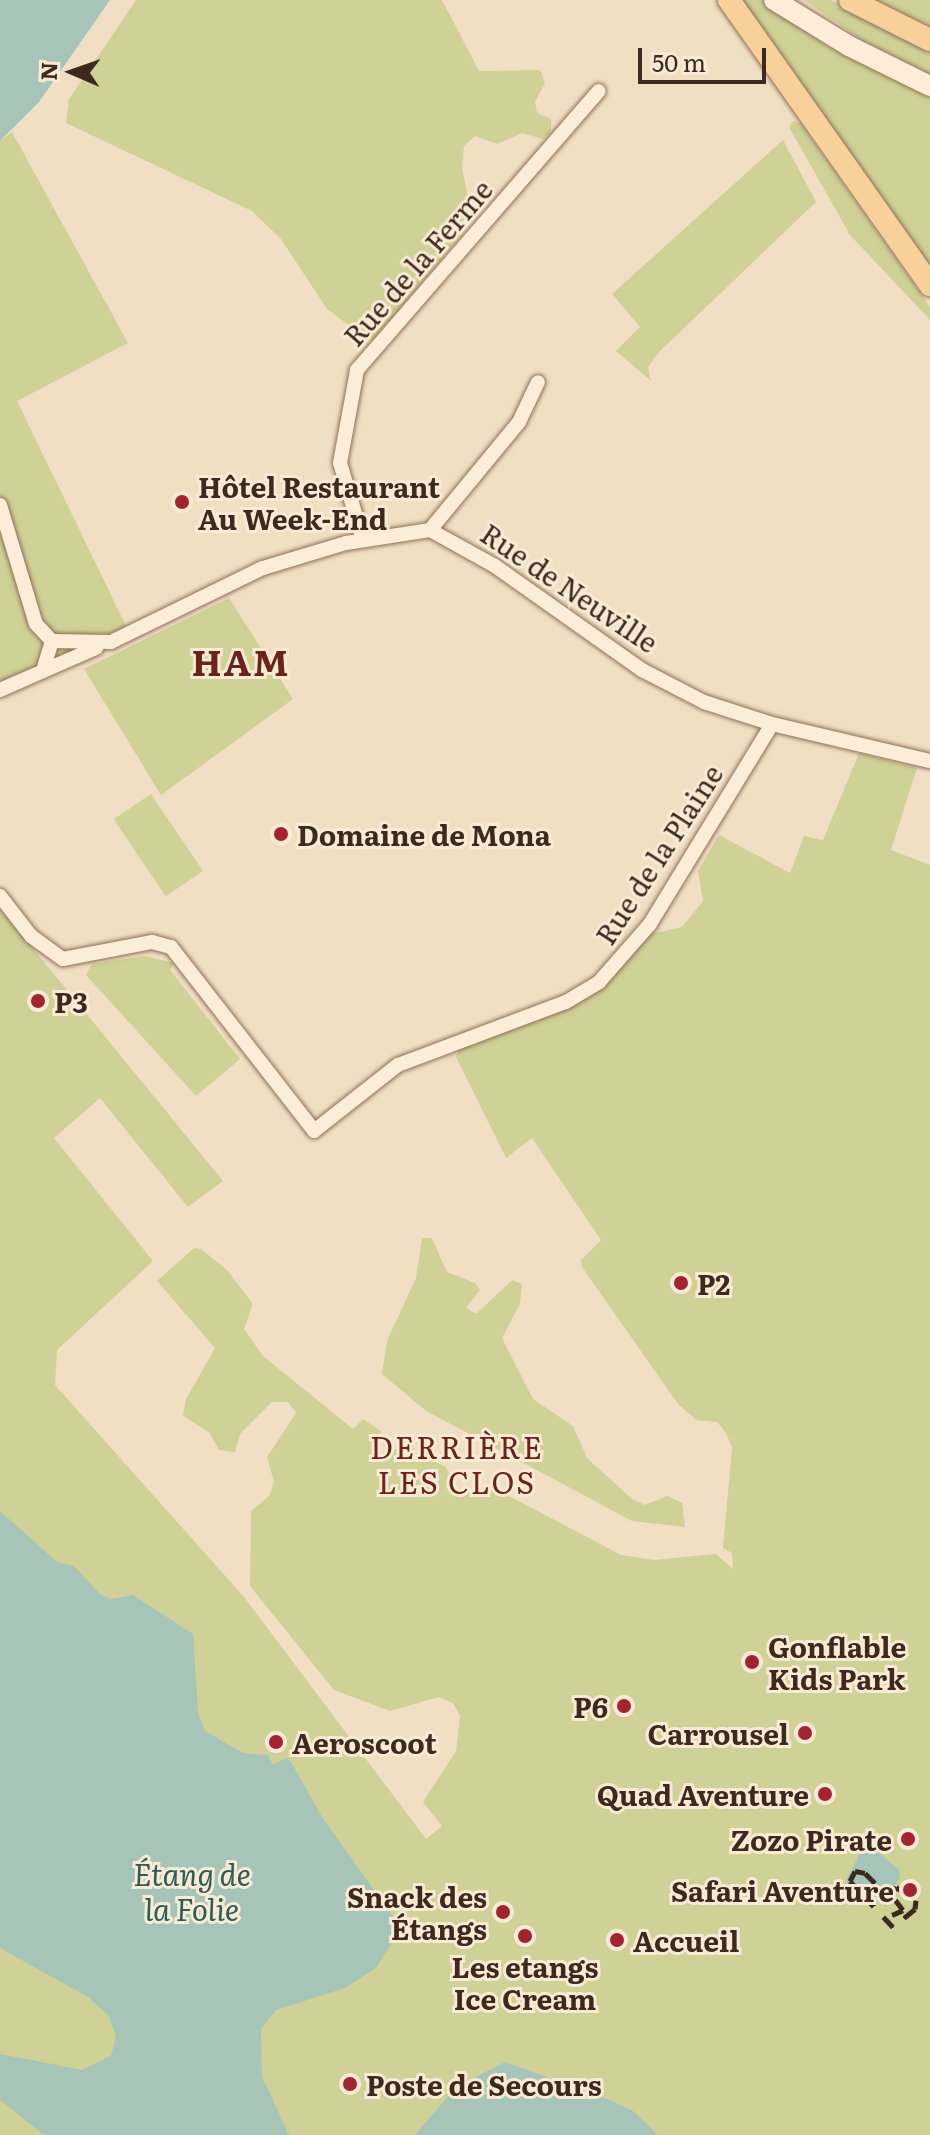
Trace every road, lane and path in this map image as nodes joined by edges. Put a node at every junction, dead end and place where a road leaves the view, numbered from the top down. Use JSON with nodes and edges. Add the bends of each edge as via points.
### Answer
{"nodes":[{"id":1,"x":729,"y":0,"type":"edge"},
{"id":2,"x":774,"y":0,"type":"edge"},
{"id":3,"x":792,"y":0,"type":"edge"},
{"id":4,"x":850,"y":0,"type":"edge"},
{"id":5,"x":833,"y":36,"type":"junction"},
{"id":6,"x":930,"y":40,"type":"edge"},
{"id":7,"x":930,"y":86,"type":"edge"},
{"id":8,"x":599,"y":91,"type":"dead end"},
{"id":9,"x":930,"y":285,"type":"edge"},
{"id":10,"x":538,"y":382,"type":"dead end"},
{"id":11,"x":0,"y":505,"type":"edge"},
{"id":12,"x":430,"y":530,"type":"junction"},
{"id":13,"x":363,"y":540,"type":"junction"},
{"id":14,"x":52,"y":641,"type":"junction"},
{"id":15,"x":111,"y":642,"type":"junction"},
{"id":16,"x":43,"y":671,"type":"junction"},
{"id":17,"x":0,"y":690,"type":"edge"},
{"id":18,"x":772,"y":724,"type":"junction"},
{"id":19,"x":930,"y":761,"type":"edge"},
{"id":20,"x":0,"y":896,"type":"edge"}],
"edges":[{"from":1,"to":9,"type":"main road"},
{"from":2,"to":5,"type":"main road"},
{"from":3,"to":5,"type":"main road"},
{"from":4,"to":6,"type":"main road"},
{"from":5,"to":7,"type":"main road"},
{"from":8,"to":13,"type":"street","name":"Rue de la Ferme","via":[[357,370],[340,463]]},
{"from":10,"to":12,"type":"street","via":[[519,422]]},
{"from":11,"to":14,"type":"street","via":[[36,624]]},
{"from":12,"to":13,"type":"street"},
{"from":12,"to":18,"type":"street","name":"Rue de Neuville","via":[[495,566],[642,670],[704,702]]},
{"from":13,"to":15,"type":"street","via":[[263,568]]},
{"from":14,"to":15,"type":"street"},
{"from":14,"to":16,"type":"street"},
{"from":15,"to":16,"type":"street"},
{"from":16,"to":17,"type":"street"},
{"from":18,"to":19,"type":"street","name":"Rue de Neuville"},
{"from":18,"to":20,"type":"street","name":"Rue de la Plaine","via":[[669,895],[617,965],[566,1002],[398,1065],[314,1131],[171,947],[152,942],[63,959],[31,936]]}]}
